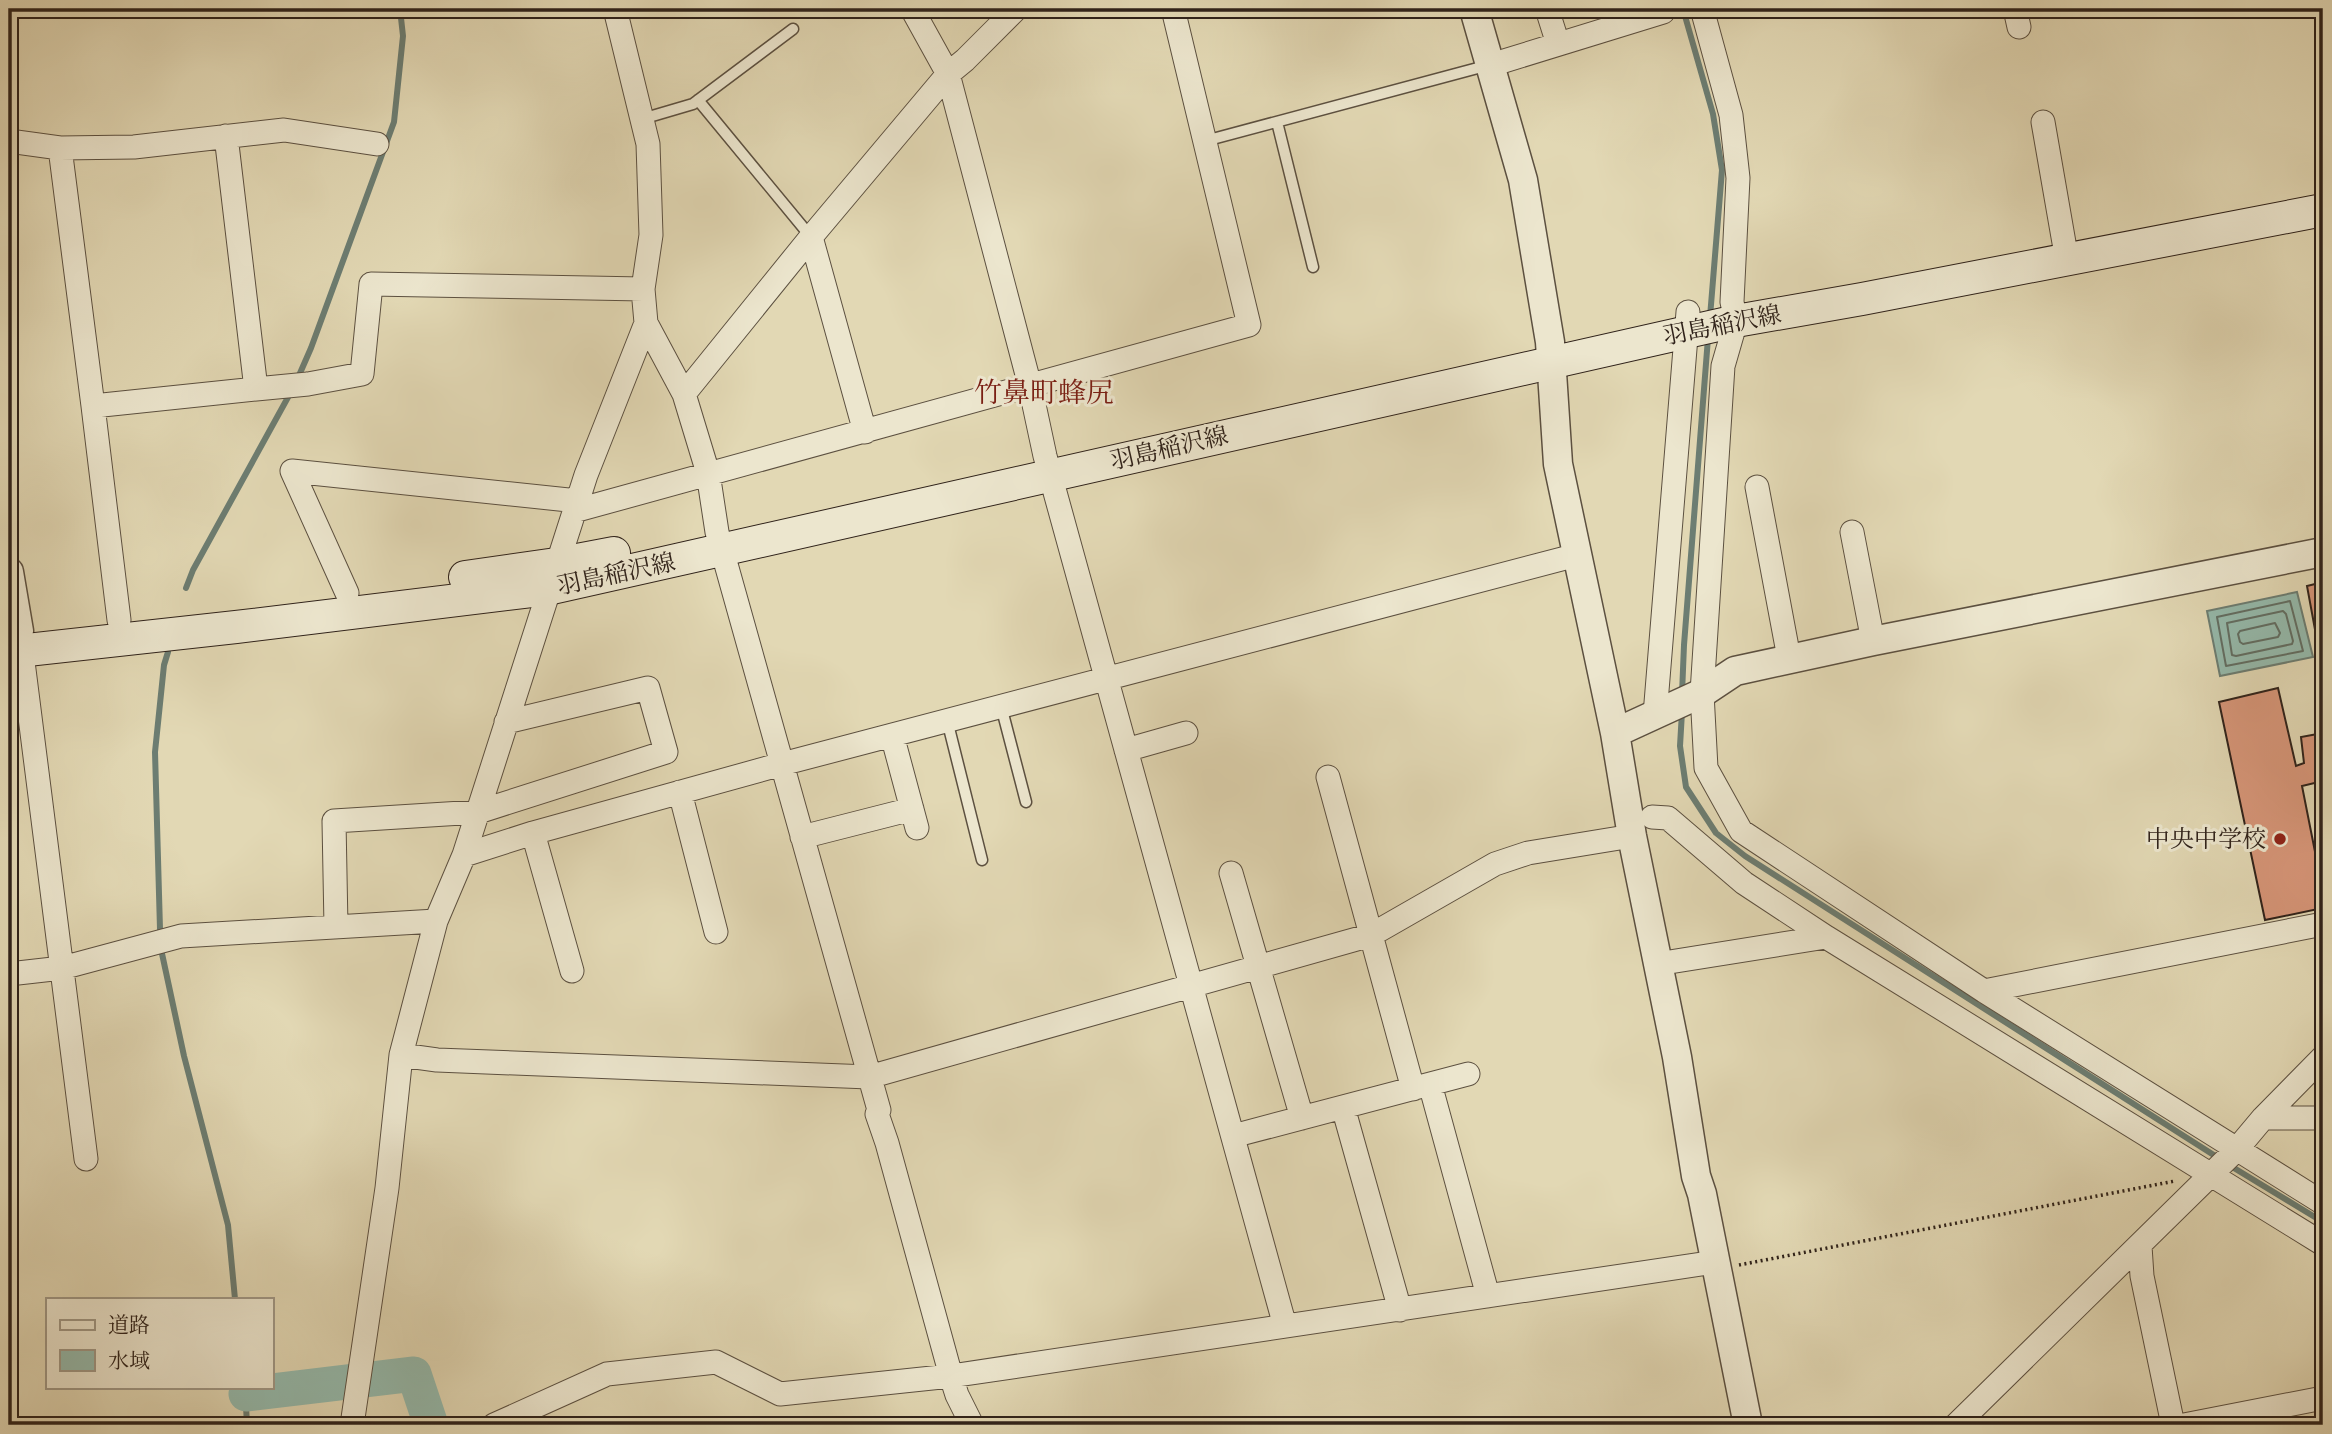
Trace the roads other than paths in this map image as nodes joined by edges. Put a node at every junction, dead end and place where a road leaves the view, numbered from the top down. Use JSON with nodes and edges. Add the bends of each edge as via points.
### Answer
{"nodes":[{"id":1,"x":615,"y":9,"type":"edge"},
{"id":2,"x":912,"y":9,"type":"edge"},
{"id":3,"x":1016,"y":9,"type":"edge"},
{"id":4,"x":1173,"y":9,"type":"edge"},
{"id":5,"x":1474,"y":9,"type":"edge"},
{"id":6,"x":1548,"y":9,"type":"edge"},
{"id":7,"x":1702,"y":9,"type":"edge"},
{"id":8,"x":1663,"y":12,"type":"dead end"},
{"id":9,"x":1613,"y":18,"type":"edge"},
{"id":10,"x":793,"y":29,"type":"dead end"},
{"id":11,"x":1558,"y":44,"type":"junction"},
{"id":12,"x":1491,"y":65,"type":"junction"},
{"id":13,"x":948,"y":74,"type":"junction"},
{"id":14,"x":698,"y":100,"type":"junction"},
{"id":15,"x":642,"y":119,"type":"junction"},
{"id":16,"x":1277,"y":122,"type":"junction"},
{"id":17,"x":2043,"y":122,"type":"dead end"},
{"id":18,"x":226,"y":136,"type":"junction"},
{"id":19,"x":9,"y":141,"type":"edge"},
{"id":20,"x":1205,"y":141,"type":"junction"},
{"id":21,"x":377,"y":144,"type":"dead end"},
{"id":22,"x":60,"y":148,"type":"junction"},
{"id":23,"x":2323,"y":190,"type":"edge"},
{"id":24,"x":2323,"y":210,"type":"edge"},
{"id":25,"x":811,"y":237,"type":"junction"},
{"id":26,"x":2065,"y":250,"type":"junction"},
{"id":27,"x":1313,"y":267,"type":"dead end"},
{"id":28,"x":643,"y":289,"type":"junction"},
{"id":29,"x":1710,"y":316,"type":"junction"},
{"id":30,"x":646,"y":323,"type":"junction"},
{"id":31,"x":1550,"y":352,"type":"junction"},
{"id":32,"x":1030,"y":386,"type":"junction"},
{"id":33,"x":256,"y":390,"type":"junction"},
{"id":34,"x":684,"y":394,"type":"junction"},
{"id":35,"x":93,"y":406,"type":"junction"},
{"id":36,"x":865,"y":432,"type":"junction"},
{"id":37,"x":1048,"y":465,"type":"junction"},
{"id":38,"x":708,"y":473,"type":"junction"},
{"id":39,"x":1757,"y":487,"type":"dead end"},
{"id":40,"x":576,"y":506,"type":"junction"},
{"id":41,"x":1852,"y":532,"type":"dead end"},
{"id":42,"x":719,"y":542,"type":"junction"},
{"id":43,"x":2323,"y":552,"type":"edge"},
{"id":44,"x":1577,"y":555,"type":"junction"},
{"id":45,"x":9,"y":572,"type":"edge"},
{"id":46,"x":552,"y":577,"type":"junction"},
{"id":47,"x":347,"y":593,"type":"junction"},
{"id":48,"x":119,"y":620,"type":"junction"},
{"id":49,"x":1873,"y":640,"type":"junction"},
{"id":50,"x":14,"y":641,"type":"edge"},
{"id":51,"x":1789,"y":658,"type":"junction"},
{"id":52,"x":1107,"y":677,"type":"junction"},
{"id":53,"x":1680,"y":703,"type":"junction"},
{"id":54,"x":1001,"y":706,"type":"junction"},
{"id":55,"x":947,"y":720,"type":"junction"},
{"id":56,"x":506,"y":722,"type":"junction"},
{"id":57,"x":1186,"y":733,"type":"dead end"},
{"id":58,"x":1615,"y":733,"type":"junction"},
{"id":59,"x":892,"y":735,"type":"junction"},
{"id":60,"x":1126,"y":750,"type":"junction"},
{"id":61,"x":782,"y":764,"type":"junction"},
{"id":62,"x":1328,"y":777,"type":"dead end"},
{"id":63,"x":680,"y":792,"type":"junction"},
{"id":64,"x":1026,"y":802,"type":"dead end"},
{"id":65,"x":478,"y":812,"type":"junction"},
{"id":66,"x":1642,"y":827,"type":"junction"},
{"id":67,"x":533,"y":833,"type":"junction"},
{"id":68,"x":802,"y":837,"type":"junction"},
{"id":69,"x":464,"y":855,"type":"junction"},
{"id":70,"x":982,"y":860,"type":"dead end"},
{"id":71,"x":1231,"y":873,"type":"dead end"},
{"id":72,"x":436,"y":921,"type":"junction"},
{"id":73,"x":2323,"y":924,"type":"edge"},
{"id":74,"x":337,"y":927,"type":"junction"},
{"id":75,"x":716,"y":932,"type":"dead end"},
{"id":76,"x":1371,"y":935,"type":"junction"},
{"id":77,"x":1826,"y":937,"type":"junction"},
{"id":78,"x":1657,"y":964,"type":"junction"},
{"id":79,"x":62,"y":968,"type":"junction"},
{"id":80,"x":1258,"y":968,"type":"junction"},
{"id":81,"x":572,"y":971,"type":"dead end"},
{"id":82,"x":9,"y":974,"type":"edge"},
{"id":83,"x":1192,"y":984,"type":"junction"},
{"id":84,"x":1984,"y":991,"type":"junction"},
{"id":85,"x":401,"y":1055,"type":"junction"},
{"id":86,"x":2323,"y":1058,"type":"edge"},
{"id":87,"x":1468,"y":1074,"type":"dead end"},
{"id":88,"x":869,"y":1077,"type":"junction"},
{"id":89,"x":1421,"y":1086,"type":"junction"},
{"id":90,"x":1343,"y":1107,"type":"junction"},
{"id":91,"x":1302,"y":1118,"type":"junction"},
{"id":92,"x":2263,"y":1118,"type":"junction"},
{"id":93,"x":2323,"y":1118,"type":"edge"},
{"id":94,"x":1234,"y":1136,"type":"junction"},
{"id":95,"x":86,"y":1159,"type":"dead end"},
{"id":96,"x":2224,"y":1162,"type":"junction"},
{"id":97,"x":2323,"y":1203,"type":"edge"},
{"id":98,"x":2323,"y":1244,"type":"edge"},
{"id":99,"x":2140,"y":1246,"type":"junction"},
{"id":100,"x":1716,"y":1266,"type":"junction"},
{"id":101,"x":1488,"y":1296,"type":"junction"},
{"id":102,"x":1400,"y":1310,"type":"junction"},
{"id":103,"x":1285,"y":1326,"type":"junction"},
{"id":104,"x":951,"y":1376,"type":"junction"},
{"id":105,"x":2323,"y":1398,"type":"edge"},
{"id":106,"x":352,"y":1425,"type":"edge"},
{"id":107,"x":495,"y":1425,"type":"edge"},
{"id":108,"x":972,"y":1425,"type":"edge"},
{"id":109,"x":1748,"y":1425,"type":"edge"},
{"id":110,"x":1956,"y":1425,"type":"edge"},
{"id":111,"x":2173,"y":1425,"type":"edge"},
{"id":112,"x":2185,"y":1425,"type":"edge"}],
"edges":[{"from":1,"to":15,"type":"street"},
{"from":2,"to":13,"type":"street"},
{"from":3,"to":13,"type":"street"},
{"from":4,"to":20,"type":"street"},
{"from":5,"to":12,"type":"street"},
{"from":6,"to":11,"type":"street"},
{"from":7,"to":29,"type":"street","via":[[1731,115],[1738,178]]},
{"from":8,"to":9,"type":"street"},
{"from":9,"to":11,"type":"street"},
{"from":10,"to":14,"type":"lane"},
{"from":11,"to":12,"type":"street"},
{"from":12,"to":16,"type":"lane"},
{"from":12,"to":31,"type":"street","via":[[1523,180]]},
{"from":13,"to":25,"type":"street"},
{"from":13,"to":32,"type":"street"},
{"from":14,"to":15,"type":"lane"},
{"from":14,"to":25,"type":"lane"},
{"from":15,"to":28,"type":"street","via":[[648,144],[651,235]]},
{"from":16,"to":20,"type":"lane"},
{"from":16,"to":27,"type":"lane"},
{"from":17,"to":26,"type":"street"},
{"from":18,"to":21,"type":"street","via":[[285,130]]},
{"from":18,"to":22,"type":"street","via":[[134,147]]},
{"from":18,"to":33,"type":"street"},
{"from":19,"to":22,"type":"street"},
{"from":20,"to":32,"type":"street","via":[[1249,325]]},
{"from":22,"to":35,"type":"street"},
{"from":23,"to":26,"type":"main road","name":"羽島稲沢線"},
{"from":24,"to":26,"type":"main road","name":"羽島稲沢線"},
{"from":25,"to":34,"type":"street"},
{"from":25,"to":36,"type":"street"},
{"from":26,"to":29,"type":"main road","name":"羽島稲沢線"},
{"from":28,"to":30,"type":"street"},
{"from":28,"to":33,"type":"street","via":[[371,284],[362,374]]},
{"from":29,"to":31,"type":"main road","name":"羽島稲沢線"},
{"from":29,"to":53,"type":"street"},
{"from":29,"to":53,"type":"street","via":[[1723,366]]},
{"from":30,"to":34,"type":"street"},
{"from":30,"to":40,"type":"street"},
{"from":31,"to":37,"type":"main road","name":"羽島稲沢線"},
{"from":31,"to":44,"type":"street","via":[[1558,464]]},
{"from":32,"to":36,"type":"street"},
{"from":32,"to":37,"type":"street"},
{"from":33,"to":35,"type":"street"},
{"from":34,"to":38,"type":"street"},
{"from":35,"to":48,"type":"street"},
{"from":36,"to":38,"type":"street"},
{"from":37,"to":42,"type":"main road","name":"羽島稲沢線"},
{"from":37,"to":52,"type":"street"},
{"from":38,"to":40,"type":"street"},
{"from":38,"to":42,"type":"street"},
{"from":39,"to":51,"type":"street"},
{"from":40,"to":46,"type":"street"},
{"from":40,"to":47,"type":"street","via":[[292,471]]},
{"from":41,"to":49,"type":"street"},
{"from":42,"to":46,"type":"main road","name":"羽島稲沢線"},
{"from":42,"to":61,"type":"street"},
{"from":43,"to":49,"type":"street"},
{"from":44,"to":52,"type":"street"},
{"from":44,"to":58,"type":"street"},
{"from":45,"to":50,"type":"street"},
{"from":46,"to":47,"type":"main road","name":"羽島稲沢線"},
{"from":46,"to":50,"type":"main road","name":"羽島稲沢線","via":[[236,627]]},
{"from":46,"to":56,"type":"street"},
{"from":47,"to":48,"type":"main road","name":"羽島稲沢線"},
{"from":48,"to":50,"type":"main road","name":"羽島稲沢線"},
{"from":49,"to":51,"type":"street"},
{"from":50,"to":79,"type":"street"},
{"from":51,"to":53,"type":"street","via":[[1735,671]]},
{"from":52,"to":54,"type":"street"},
{"from":52,"to":60,"type":"street"},
{"from":53,"to":58,"type":"street"},
{"from":53,"to":84,"type":"street","via":[[1706,768],[1741,831]]},
{"from":54,"to":55,"type":"street"},
{"from":54,"to":64,"type":"lane"},
{"from":55,"to":59,"type":"street"},
{"from":55,"to":70,"type":"lane"},
{"from":56,"to":65,"type":"street"},
{"from":56,"to":65,"type":"street","via":[[648,688],[666,752]]},
{"from":57,"to":60,"type":"street"},
{"from":58,"to":66,"type":"street"},
{"from":59,"to":61,"type":"street"},
{"from":59,"to":68,"type":"street","via":[[914,818]]},
{"from":60,"to":83,"type":"street"},
{"from":61,"to":63,"type":"street"},
{"from":61,"to":68,"type":"street"},
{"from":62,"to":76,"type":"street"},
{"from":63,"to":67,"type":"street"},
{"from":63,"to":75,"type":"street"},
{"from":65,"to":69,"type":"street"},
{"from":65,"to":74,"type":"street","via":[[334,821]]},
{"from":66,"to":76,"type":"street","via":[[1494,864]]},
{"from":66,"to":77,"type":"street","via":[[1668,818],[1744,883]]},
{"from":66,"to":78,"type":"street"},
{"from":67,"to":69,"type":"street"},
{"from":67,"to":81,"type":"street"},
{"from":68,"to":88,"type":"street"},
{"from":69,"to":72,"type":"street"},
{"from":71,"to":80,"type":"street"},
{"from":72,"to":74,"type":"street"},
{"from":72,"to":85,"type":"street"},
{"from":73,"to":84,"type":"street"},
{"from":74,"to":79,"type":"street","via":[[181,936]]},
{"from":76,"to":80,"type":"street"},
{"from":76,"to":89,"type":"street"},
{"from":77,"to":78,"type":"street"},
{"from":77,"to":96,"type":"street"},
{"from":78,"to":100,"type":"street"},
{"from":79,"to":82,"type":"street"},
{"from":79,"to":95,"type":"street"},
{"from":80,"to":83,"type":"street"},
{"from":80,"to":91,"type":"street"},
{"from":83,"to":88,"type":"street"},
{"from":83,"to":94,"type":"street"},
{"from":84,"to":96,"type":"street"},
{"from":85,"to":88,"type":"street"},
{"from":85,"to":106,"type":"street","via":[[387,1188]]},
{"from":86,"to":92,"type":"street"},
{"from":87,"to":89,"type":"street"},
{"from":88,"to":104,"type":"street"},
{"from":89,"to":90,"type":"street"},
{"from":89,"to":101,"type":"street"},
{"from":90,"to":91,"type":"street"},
{"from":90,"to":102,"type":"street"},
{"from":91,"to":94,"type":"street"},
{"from":92,"to":93,"type":"street"},
{"from":92,"to":96,"type":"street"},
{"from":94,"to":103,"type":"street"},
{"from":96,"to":97,"type":"street"},
{"from":96,"to":98,"type":"street"},
{"from":96,"to":99,"type":"street"},
{"from":99,"to":110,"type":"street"},
{"from":99,"to":111,"type":"street"},
{"from":100,"to":101,"type":"street"},
{"from":100,"to":109,"type":"street"},
{"from":101,"to":102,"type":"street"},
{"from":102,"to":103,"type":"street"},
{"from":103,"to":104,"type":"street"},
{"from":104,"to":107,"type":"street","via":[[780,1394],[716,1362],[607,1374]]},
{"from":104,"to":108,"type":"street"},
{"from":105,"to":112,"type":"street"}]}
